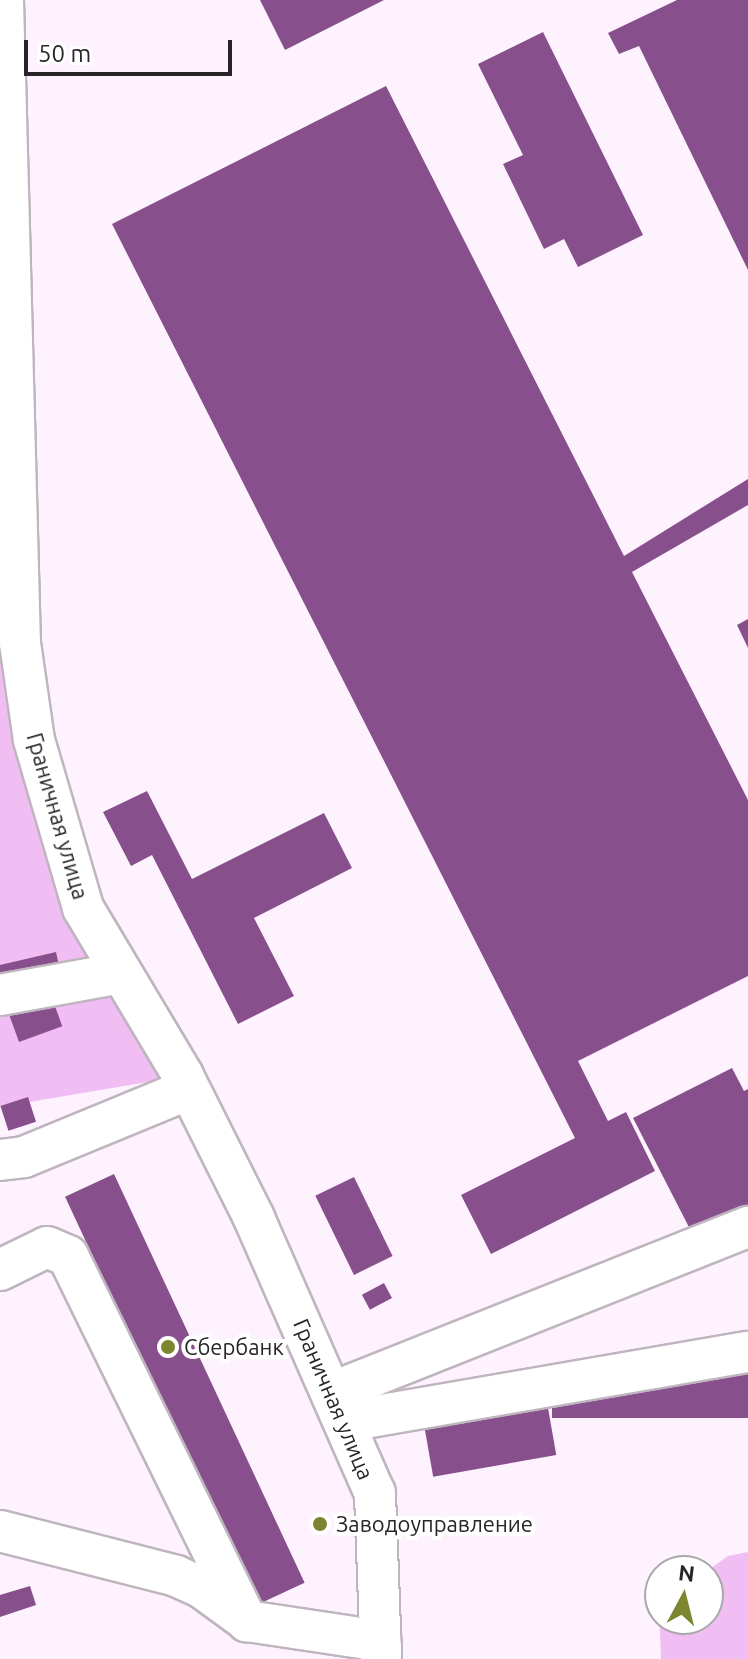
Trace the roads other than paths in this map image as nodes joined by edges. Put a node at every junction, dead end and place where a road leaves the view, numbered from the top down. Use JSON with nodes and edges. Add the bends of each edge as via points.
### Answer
{"nodes":[{"id":1,"x":3,"y":0,"type":"edge"},
{"id":2,"x":9,"y":566,"type":"edge"},
{"id":3,"x":121,"y":973,"type":"junction"},
{"id":4,"x":0,"y":995,"type":"edge"},
{"id":5,"x":189,"y":1089,"type":"junction"},
{"id":6,"x":0,"y":1160,"type":"edge"},
{"id":7,"x":748,"y":1227,"type":"edge"},
{"id":8,"x":0,"y":1270,"type":"edge"},
{"id":9,"x":748,"y":1352,"type":"edge"},
{"id":10,"x":340,"y":1406,"type":"junction"},
{"id":11,"x":0,"y":1531,"type":"edge"},
{"id":12,"x":247,"y":1621,"type":"junction"},
{"id":13,"x":381,"y":1650,"type":"edge"}],
"edges":[{"from":1,"to":2,"type":"street","name":"Граничная улица"},
{"from":2,"to":3,"type":"street","name":"Граничная улица","via":[[34,740],[83,908]]},
{"from":3,"to":4,"type":"street"},
{"from":3,"to":5,"type":"street","name":"Граничная улица"},
{"from":5,"to":6,"type":"street","via":[[24,1157]]},
{"from":5,"to":10,"type":"street","name":"Граничная улица"},
{"from":7,"to":10,"type":"street"},
{"from":8,"to":12,"type":"street","via":[[47,1247],[68,1256]]},
{"from":9,"to":10,"type":"street"},
{"from":10,"to":13,"type":"street","name":"Граничная улица","via":[[375,1493]]},
{"from":11,"to":12,"type":"street","via":[[176,1576],[201,1587]]},
{"from":12,"to":13,"type":"street"}]}
